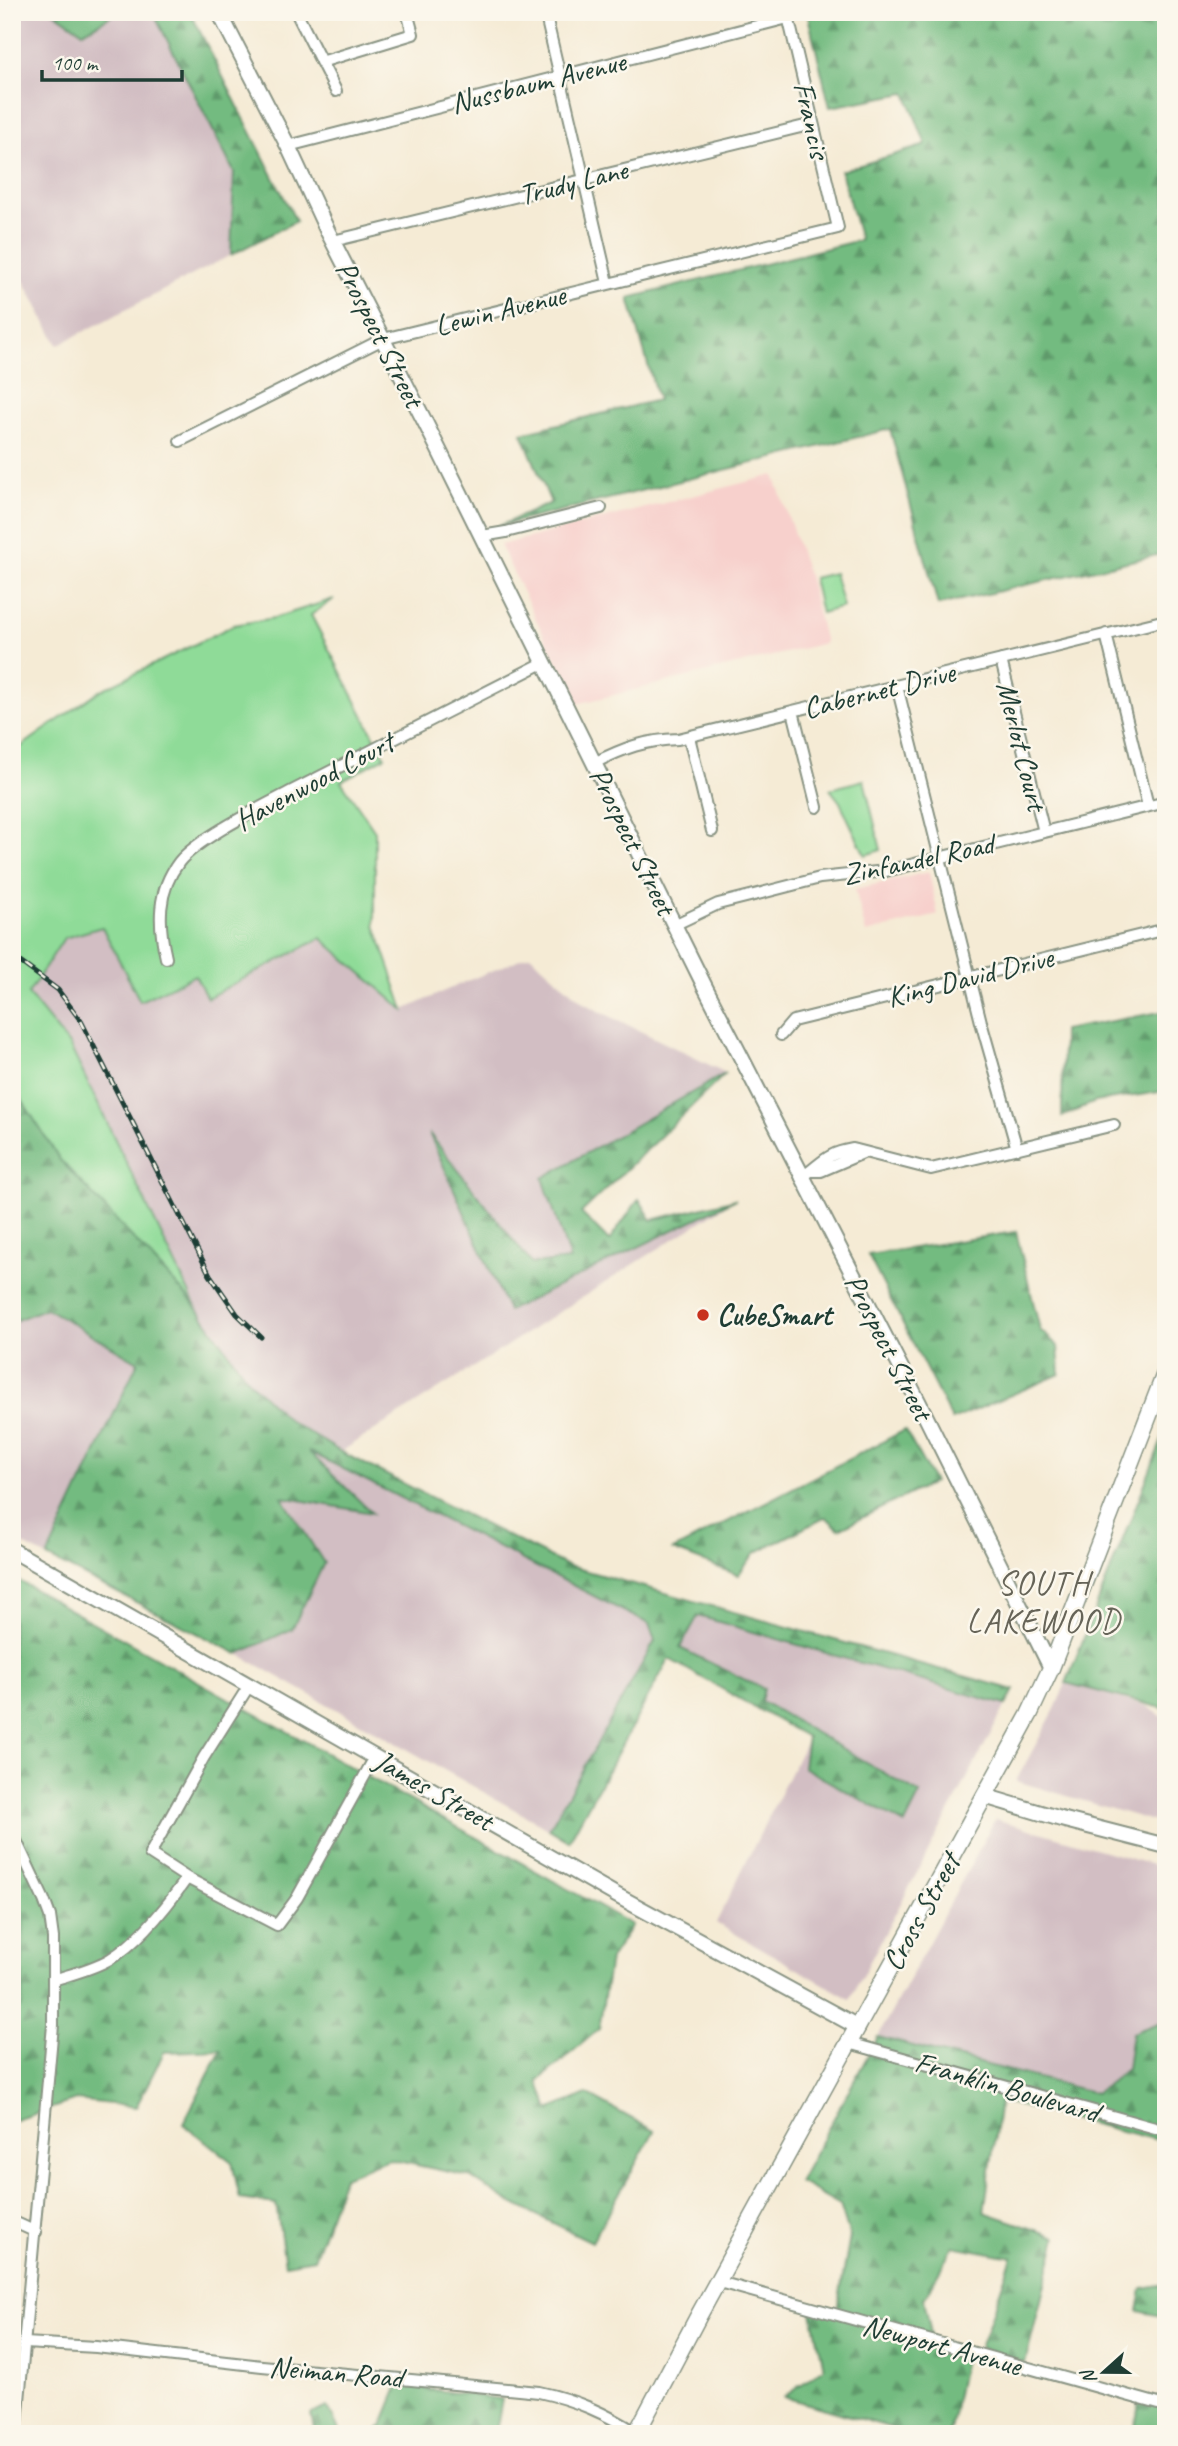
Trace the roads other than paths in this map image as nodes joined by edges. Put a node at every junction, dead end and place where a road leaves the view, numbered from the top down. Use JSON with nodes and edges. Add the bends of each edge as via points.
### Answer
{"nodes":[{"id":1,"x":219,"y":12,"type":"edge"},
{"id":2,"x":296,"y":12,"type":"edge"},
{"id":3,"x":407,"y":12,"type":"edge"},
{"id":4,"x":545,"y":12,"type":"edge"},
{"id":5,"x":788,"y":15,"type":"edge"},
{"id":6,"x":321,"y":62,"type":"junction"},
{"id":7,"x":560,"y":76,"type":"junction"},
{"id":8,"x":336,"y":91,"type":"dead end"},
{"id":9,"x":813,"y":124,"type":"junction"},
{"id":10,"x":288,"y":146,"type":"junction"},
{"id":11,"x":584,"y":180,"type":"junction"},
{"id":12,"x":838,"y":228,"type":"joint"},
{"id":13,"x":333,"y":241,"type":"junction"},
{"id":14,"x":608,"y":283,"type":"junction"},
{"id":15,"x":383,"y":339,"type":"junction"},
{"id":16,"x":180,"y":441,"type":"dead end"},
{"id":17,"x":601,"y":508,"type":"dead end"},
{"id":18,"x":482,"y":536,"type":"junction"},
{"id":19,"x":1166,"y":620,"type":"edge"},
{"id":20,"x":1105,"y":634,"type":"junction"},
{"id":21,"x":1001,"y":660,"type":"junction"},
{"id":22,"x":545,"y":662,"type":"junction"},
{"id":23,"x":897,"y":685,"type":"junction"},
{"id":24,"x":793,"y":711,"type":"junction"},
{"id":25,"x":689,"y":737,"type":"junction"},
{"id":26,"x":594,"y":763,"type":"junction"},
{"id":27,"x":1166,"y":802,"type":"edge"},
{"id":28,"x":1148,"y":806,"type":"junction"},
{"id":29,"x":817,"y":807,"type":"dead end"},
{"id":30,"x":712,"y":831,"type":"dead end"},
{"id":31,"x":1044,"y":832,"type":"junction"},
{"id":32,"x":940,"y":857,"type":"junction"},
{"id":33,"x":674,"y":925,"type":"junction"},
{"id":34,"x":1166,"y":929,"type":"edge"},
{"id":35,"x":166,"y":958,"type":"dead end"},
{"id":36,"x":969,"y":976,"type":"junction"},
{"id":37,"x":781,"y":1035,"type":"dead end"},
{"id":38,"x":1114,"y":1125,"type":"dead end"},
{"id":39,"x":1017,"y":1149,"type":"junction"},
{"id":40,"x":807,"y":1174,"type":"junction"},
{"id":41,"x":1166,"y":1371,"type":"edge"},
{"id":42,"x":12,"y":1550,"type":"edge"},
{"id":43,"x":1051,"y":1668,"type":"junction"},
{"id":44,"x":250,"y":1684,"type":"junction"},
{"id":45,"x":375,"y":1757,"type":"junction"},
{"id":46,"x":984,"y":1796,"type":"junction"},
{"id":47,"x":12,"y":1832,"type":"edge"},
{"id":48,"x":1166,"y":1846,"type":"edge"},
{"id":49,"x":187,"y":1878,"type":"junction"},
{"id":50,"x":53,"y":1980,"type":"junction"},
{"id":51,"x":858,"y":2027,"type":"junction"},
{"id":52,"x":849,"y":2043,"type":"junction"},
{"id":53,"x":1166,"y":2131,"type":"edge"},
{"id":54,"x":12,"y":2221,"type":"edge"},
{"id":55,"x":36,"y":2232,"type":"junction"},
{"id":56,"x":719,"y":2282,"type":"junction"},
{"id":57,"x":25,"y":2343,"type":"junction"},
{"id":58,"x":1166,"y":2406,"type":"edge"},
{"id":59,"x":637,"y":2433,"type":"edge"},
{"id":60,"x":16,"y":2434,"type":"edge"}],
"edges":[{"from":1,"to":10,"type":"street","name":"Prospect Street"},
{"from":2,"to":6,"type":"street"},
{"from":3,"to":6,"type":"street","via":[[413,34]]},
{"from":4,"to":7,"type":"street"},
{"from":5,"to":7,"type":"street","name":"Nussbaum Avenue"},
{"from":5,"to":9,"type":"street","name":"Francis"},
{"from":6,"to":8,"type":"street"},
{"from":7,"to":10,"type":"street","name":"Nussbaum Avenue"},
{"from":7,"to":11,"type":"street"},
{"from":9,"to":11,"type":"street","name":"Trudy Lane"},
{"from":9,"to":12,"type":"street","name":"Francis"},
{"from":10,"to":13,"type":"street","name":"Prospect Street"},
{"from":11,"to":13,"type":"street","name":"Trudy Lane"},
{"from":11,"to":14,"type":"street"},
{"from":12,"to":14,"type":"street","name":"Lewin Avenue"},
{"from":13,"to":15,"type":"street","name":"Prospect Street"},
{"from":14,"to":15,"type":"street","name":"Lewin Avenue"},
{"from":15,"to":16,"type":"street","name":"Lewin Avenue"},
{"from":15,"to":18,"type":"street","name":"Prospect Street"},
{"from":17,"to":18,"type":"street"},
{"from":18,"to":22,"type":"street","name":"Prospect Street"},
{"from":19,"to":20,"type":"street","name":"Cabernet Drive"},
{"from":20,"to":21,"type":"street","name":"Cabernet Drive"},
{"from":20,"to":28,"type":"street"},
{"from":21,"to":23,"type":"street","name":"Cabernet Drive"},
{"from":21,"to":31,"type":"street","name":"Merlot Court"},
{"from":22,"to":26,"type":"street","name":"Prospect Street"},
{"from":22,"to":35,"type":"street","name":"Havenwood Court","via":[[190,849],[164,887],[160,932]]},
{"from":23,"to":24,"type":"street","name":"Cabernet Drive"},
{"from":23,"to":32,"type":"street"},
{"from":24,"to":25,"type":"street","name":"Cabernet Drive"},
{"from":24,"to":29,"type":"street"},
{"from":25,"to":26,"type":"street","name":"Cabernet Drive","via":[[628,746]]},
{"from":25,"to":30,"type":"street"},
{"from":26,"to":33,"type":"street","name":"Prospect Street"},
{"from":27,"to":28,"type":"street","name":"Zinfandel Road"},
{"from":28,"to":31,"type":"street","name":"Zinfandel Road"},
{"from":31,"to":32,"type":"street","name":"Zinfandel Road"},
{"from":32,"to":33,"type":"street","name":"Zinfandel Road","via":[[820,878],[718,904]]},
{"from":32,"to":36,"type":"street"},
{"from":33,"to":40,"type":"street","name":"Prospect Street"},
{"from":34,"to":36,"type":"street","name":"King David Drive"},
{"from":36,"to":37,"type":"street","name":"King David Drive","via":[[793,1021]]},
{"from":36,"to":39,"type":"street"},
{"from":38,"to":39,"type":"street"},
{"from":39,"to":40,"type":"street","via":[[931,1169],[853,1149],[823,1158]]},
{"from":40,"to":43,"type":"street","name":"Prospect Street"},
{"from":41,"to":43,"type":"main road","name":"Cross Street"},
{"from":42,"to":44,"type":"street","name":"James Street"},
{"from":43,"to":46,"type":"main road","name":"Cross Street"},
{"from":44,"to":45,"type":"street","name":"James Street"},
{"from":44,"to":49,"type":"street","via":[[150,1854]]},
{"from":45,"to":49,"type":"street","via":[[297,1898],[277,1925]]},
{"from":45,"to":51,"type":"street","name":"James Street"},
{"from":46,"to":48,"type":"street"},
{"from":46,"to":51,"type":"main road","name":"Cross Street"},
{"from":47,"to":50,"type":"street","via":[[50,1916]]},
{"from":49,"to":50,"type":"street","via":[[121,1952]]},
{"from":50,"to":55,"type":"street"},
{"from":51,"to":52,"type":"main road","name":"Cross Street"},
{"from":52,"to":53,"type":"street","name":"Franklin Boulevard"},
{"from":52,"to":56,"type":"main road","name":"Cross Street"},
{"from":54,"to":55,"type":"street"},
{"from":55,"to":57,"type":"street"},
{"from":56,"to":58,"type":"street","name":"Newport Avenue"},
{"from":56,"to":59,"type":"main road","name":"Cross Street"},
{"from":57,"to":59,"type":"street","name":"Neiman Road","via":[[539,2392],[596,2409]]},
{"from":57,"to":60,"type":"street"}]}
